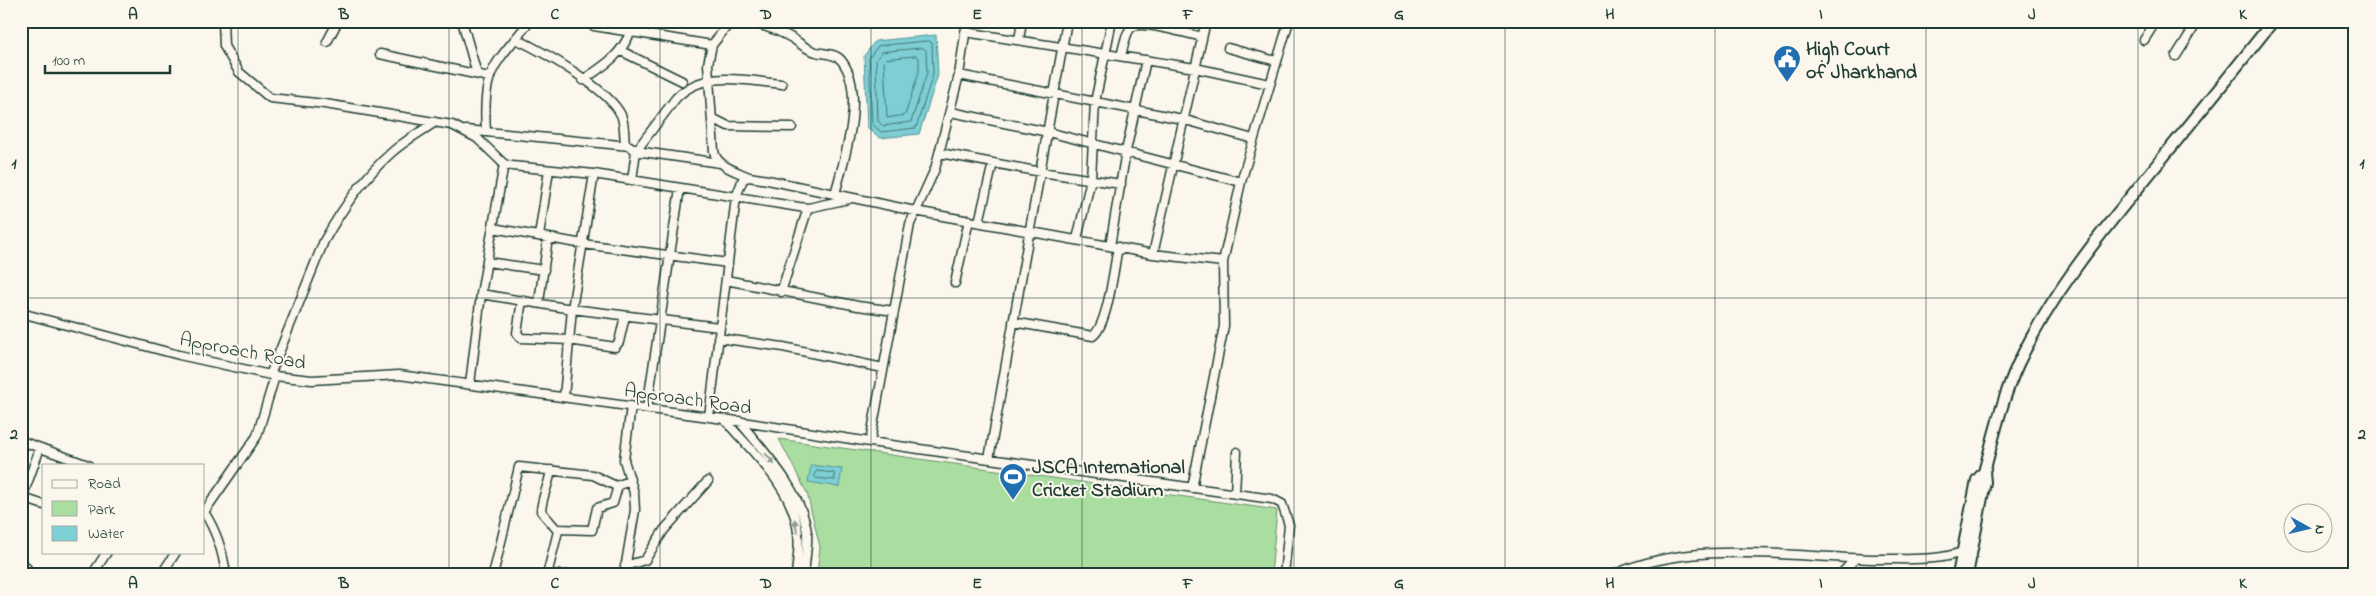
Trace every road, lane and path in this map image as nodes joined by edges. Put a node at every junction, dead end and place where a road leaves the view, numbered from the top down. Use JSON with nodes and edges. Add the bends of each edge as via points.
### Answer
{"nodes":[{"id":1,"x":223,"y":21,"type":"edge"},
{"id":2,"x":338,"y":21,"type":"edge"},
{"id":3,"x":462,"y":21,"type":"edge"},
{"id":4,"x":530,"y":21,"type":"edge"},
{"id":5,"x":582,"y":21,"type":"edge"},
{"id":6,"x":644,"y":21,"type":"edge"},
{"id":7,"x":731,"y":21,"type":"edge"},
{"id":8,"x":746,"y":21,"type":"edge"},
{"id":9,"x":783,"y":21,"type":"edge"},
{"id":10,"x":967,"y":21,"type":"edge"},
{"id":11,"x":1022,"y":21,"type":"edge"},
{"id":12,"x":1068,"y":21,"type":"edge"},
{"id":13,"x":1112,"y":21,"type":"edge"},
{"id":14,"x":1206,"y":21,"type":"edge"},
{"id":15,"x":1289,"y":21,"type":"edge"},
{"id":16,"x":2156,"y":21,"type":"edge"},
{"id":17,"x":2198,"y":21,"type":"edge"},
{"id":18,"x":2273,"y":21,"type":"edge"},
{"id":19,"x":631,"y":31,"type":"junction"},
{"id":20,"x":965,"y":32,"type":"junction"},
{"id":21,"x":644,"y":33,"type":"junction"},
{"id":22,"x":782,"y":33,"type":"junction"},
{"id":23,"x":1202,"y":37,"type":"junction"},
{"id":24,"x":516,"y":39,"type":"junction"},
{"id":25,"x":1018,"y":40,"type":"junction"},
{"id":26,"x":2144,"y":40,"type":"dead end"},
{"id":27,"x":327,"y":42,"type":"dead end"},
{"id":28,"x":712,"y":44,"type":"junction"},
{"id":29,"x":1063,"y":46,"type":"junction"},
{"id":30,"x":1228,"y":48,"type":"dead end"},
{"id":31,"x":621,"y":51,"type":"junction"},
{"id":32,"x":380,"y":54,"type":"dead end"},
{"id":33,"x":1105,"y":54,"type":"junction"},
{"id":34,"x":1121,"y":56,"type":"junction"},
{"id":35,"x":2176,"y":56,"type":"dead end"},
{"id":36,"x":1146,"y":60,"type":"junction"},
{"id":37,"x":1276,"y":61,"type":"junction"},
{"id":38,"x":1195,"y":68,"type":"junction"},
{"id":39,"x":477,"y":74,"type":"junction"},
{"id":40,"x":959,"y":75,"type":"junction"},
{"id":41,"x":488,"y":77,"type":"junction"},
{"id":42,"x":707,"y":79,"type":"junction"},
{"id":43,"x":583,"y":80,"type":"junction"},
{"id":44,"x":682,"y":81,"type":"dead end"},
{"id":45,"x":782,"y":84,"type":"dead end"},
{"id":46,"x":1269,"y":84,"type":"junction"},
{"id":47,"x":1054,"y":95,"type":"junction"},
{"id":48,"x":1095,"y":102,"type":"junction"},
{"id":49,"x":1135,"y":110,"type":"junction"},
{"id":50,"x":951,"y":112,"type":"junction"},
{"id":51,"x":712,"y":118,"type":"junction"},
{"id":52,"x":1182,"y":119,"type":"junction"},
{"id":53,"x":435,"y":122,"type":"junction"},
{"id":54,"x":792,"y":127,"type":"dead end"},
{"id":55,"x":464,"y":129,"type":"junction"},
{"id":56,"x":486,"y":132,"type":"junction"},
{"id":57,"x":1048,"y":132,"type":"junction"},
{"id":58,"x":1253,"y":139,"type":"junction"},
{"id":59,"x":1094,"y":143,"type":"junction"},
{"id":60,"x":625,"y":145,"type":"junction"},
{"id":61,"x":636,"y":151,"type":"junction"},
{"id":62,"x":1126,"y":151,"type":"junction"},
{"id":63,"x":940,"y":153,"type":"junction"},
{"id":64,"x":1172,"y":163,"type":"junction"},
{"id":65,"x":504,"y":164,"type":"junction"},
{"id":66,"x":722,"y":164,"type":"junction"},
{"id":67,"x":993,"y":164,"type":"junction"},
{"id":68,"x":549,"y":170,"type":"junction"},
{"id":69,"x":1041,"y":172,"type":"junction"},
{"id":70,"x":594,"y":174,"type":"junction"},
{"id":71,"x":749,"y":177,"type":"junction"},
{"id":72,"x":1090,"y":179,"type":"junction"},
{"id":73,"x":632,"y":180,"type":"junction"},
{"id":74,"x":1241,"y":182,"type":"junction"},
{"id":75,"x":1121,"y":184,"type":"junction"},
{"id":76,"x":680,"y":188,"type":"junction"},
{"id":77,"x":835,"y":194,"type":"junction"},
{"id":78,"x":736,"y":198,"type":"junction"},
{"id":79,"x":854,"y":198,"type":"junction"},
{"id":80,"x":808,"y":208,"type":"junction"},
{"id":81,"x":915,"y":212,"type":"junction"},
{"id":82,"x":969,"y":220,"type":"junction"},
{"id":83,"x":979,"y":222,"type":"junction"},
{"id":84,"x":493,"y":228,"type":"junction"},
{"id":85,"x":1031,"y":230,"type":"junction"},
{"id":86,"x":540,"y":236,"type":"junction"},
{"id":87,"x":548,"y":238,"type":"junction"},
{"id":88,"x":1077,"y":239,"type":"junction"},
{"id":89,"x":583,"y":244,"type":"junction"},
{"id":90,"x":1114,"y":246,"type":"junction"},
{"id":91,"x":671,"y":254,"type":"junction"},
{"id":92,"x":1153,"y":254,"type":"junction"},
{"id":93,"x":487,"y":262,"type":"junction"},
{"id":94,"x":1223,"y":262,"type":"junction"},
{"id":95,"x":728,"y":263,"type":"junction"},
{"id":96,"x":544,"y":270,"type":"junction"},
{"id":97,"x":726,"y":280,"type":"junction"},
{"id":98,"x":955,"y":283,"type":"dead end"},
{"id":99,"x":781,"y":292,"type":"junction"},
{"id":100,"x":481,"y":294,"type":"junction"},
{"id":101,"x":522,"y":300,"type":"junction"},
{"id":102,"x":539,"y":302,"type":"junction"},
{"id":103,"x":572,"y":309,"type":"junction"},
{"id":104,"x":894,"y":310,"type":"junction"},
{"id":105,"x":21,"y":313,"type":"edge"},
{"id":106,"x":625,"y":316,"type":"junction"},
{"id":107,"x":660,"y":319,"type":"junction"},
{"id":108,"x":1012,"y":322,"type":"junction"},
{"id":109,"x":719,"y":327,"type":"junction"},
{"id":110,"x":718,"y":338,"type":"junction"},
{"id":111,"x":569,"y":340,"type":"junction"},
{"id":112,"x":883,"y":368,"type":"junction"},
{"id":113,"x":272,"y":375,"type":"junction"},
{"id":114,"x":470,"y":384,"type":"junction"},
{"id":115,"x":564,"y":397,"type":"junction"},
{"id":116,"x":631,"y":406,"type":"junction"},
{"id":117,"x":646,"y":408,"type":"junction"},
{"id":118,"x":709,"y":417,"type":"junction"},
{"id":119,"x":724,"y":419,"type":"junction"},
{"id":120,"x":739,"y":421,"type":"junction"},
{"id":121,"x":21,"y":442,"type":"edge"},
{"id":122,"x":870,"y":442,"type":"junction"},
{"id":123,"x":40,"y":448,"type":"junction"},
{"id":124,"x":1237,"y":452,"type":"dead end"},
{"id":125,"x":989,"y":459,"type":"junction"},
{"id":126,"x":85,"y":464,"type":"edge"},
{"id":127,"x":551,"y":470,"type":"junction"},
{"id":128,"x":630,"y":481,"type":"junction"},
{"id":129,"x":708,"y":482,"type":"dead end"},
{"id":130,"x":618,"y":486,"type":"junction"},
{"id":131,"x":1192,"y":488,"type":"junction"},
{"id":132,"x":1235,"y":494,"type":"junction"},
{"id":133,"x":22,"y":499,"type":"edge"},
{"id":134,"x":42,"y":504,"type":"edge"},
{"id":135,"x":205,"y":511,"type":"edge"},
{"id":136,"x":205,"y":514,"type":"edge"},
{"id":137,"x":558,"y":528,"type":"junction"},
{"id":138,"x":1967,"y":550,"type":"junction"},
{"id":139,"x":106,"y":554,"type":"edge"},
{"id":140,"x":175,"y":554,"type":"edge"},
{"id":141,"x":1855,"y":559,"type":"junction"},
{"id":142,"x":21,"y":560,"type":"edge"},
{"id":143,"x":625,"y":566,"type":"junction"},
{"id":144,"x":163,"y":573,"type":"edge"},
{"id":145,"x":32,"y":575,"type":"edge"},
{"id":146,"x":92,"y":575,"type":"edge"},
{"id":147,"x":226,"y":575,"type":"edge"},
{"id":148,"x":492,"y":575,"type":"edge"},
{"id":149,"x":547,"y":575,"type":"edge"},
{"id":150,"x":558,"y":575,"type":"edge"},
{"id":151,"x":583,"y":575,"type":"edge"},
{"id":152,"x":624,"y":575,"type":"edge"},
{"id":153,"x":796,"y":575,"type":"edge"},
{"id":154,"x":804,"y":575,"type":"edge"},
{"id":155,"x":1284,"y":575,"type":"edge"},
{"id":156,"x":1614,"y":575,"type":"edge"},
{"id":157,"x":1840,"y":575,"type":"edge"},
{"id":158,"x":1958,"y":575,"type":"edge"},
{"id":159,"x":1967,"y":575,"type":"edge"}],
"edges":[{"from":1,"to":53,"type":"street","via":[[224,46],[239,72],[270,98]]},
{"from":2,"to":27,"type":"street"},
{"from":3,"to":39,"type":"street"},
{"from":4,"to":24,"type":"street"},
{"from":5,"to":19,"type":"street"},
{"from":6,"to":21,"type":"street"},
{"from":7,"to":28,"type":"street"},
{"from":8,"to":22,"type":"street"},
{"from":9,"to":22,"type":"street"},
{"from":10,"to":20,"type":"street"},
{"from":11,"to":25,"type":"street"},
{"from":12,"to":29,"type":"street"},
{"from":13,"to":33,"type":"street"},
{"from":14,"to":23,"type":"street"},
{"from":15,"to":37,"type":"street"},
{"from":16,"to":26,"type":"street"},
{"from":17,"to":35,"type":"street"},
{"from":18,"to":138,"type":"main road","via":[[2103,231],[2044,314],[1999,412],[1984,472],[1977,480]]},
{"from":19,"to":21,"type":"street"},
{"from":19,"to":31,"type":"street"},
{"from":20,"to":25,"type":"street"},
{"from":20,"to":40,"type":"street"},
{"from":21,"to":28,"type":"street"},
{"from":22,"to":77,"type":"street","via":[[801,46],[835,56],[846,69],[852,88],[852,112],[847,150]]},
{"from":23,"to":34,"type":"street","via":[[1136,26],[1129,30]]},
{"from":23,"to":38,"type":"street"},
{"from":24,"to":41,"type":"street"},
{"from":24,"to":43,"type":"street","via":[[553,58]]},
{"from":25,"to":29,"type":"street"},
{"from":28,"to":42,"type":"street"},
{"from":29,"to":33,"type":"street"},
{"from":29,"to":47,"type":"street"},
{"from":30,"to":37,"type":"street"},
{"from":31,"to":43,"type":"street"},
{"from":31,"to":44,"type":"street"},
{"from":32,"to":39,"type":"street"},
{"from":33,"to":34,"type":"street"},
{"from":33,"to":48,"type":"street"},
{"from":34,"to":36,"type":"street"},
{"from":36,"to":38,"type":"street"},
{"from":36,"to":49,"type":"street"},
{"from":37,"to":46,"type":"street"},
{"from":38,"to":46,"type":"street"},
{"from":38,"to":52,"type":"street"},
{"from":39,"to":41,"type":"street"},
{"from":40,"to":47,"type":"street"},
{"from":40,"to":50,"type":"street"},
{"from":41,"to":56,"type":"street","via":[[484,101]]},
{"from":42,"to":45,"type":"street"},
{"from":42,"to":51,"type":"street"},
{"from":42,"to":61,"type":"street","via":[[683,91]]},
{"from":43,"to":60,"type":"street","via":[[618,110],[624,126]]},
{"from":46,"to":58,"type":"street"},
{"from":47,"to":48,"type":"street"},
{"from":47,"to":57,"type":"street"},
{"from":48,"to":49,"type":"street"},
{"from":48,"to":59,"type":"street"},
{"from":49,"to":52,"type":"street"},
{"from":49,"to":62,"type":"street"},
{"from":50,"to":57,"type":"street"},
{"from":50,"to":63,"type":"street"},
{"from":51,"to":54,"type":"street","via":[[728,126]]},
{"from":51,"to":66,"type":"street","via":[[715,156]]},
{"from":52,"to":58,"type":"street"},
{"from":52,"to":64,"type":"street"},
{"from":53,"to":55,"type":"street"},
{"from":53,"to":113,"type":"street","via":[[392,152],[335,221],[324,241]]},
{"from":55,"to":56,"type":"street"},
{"from":55,"to":65,"type":"street"},
{"from":56,"to":60,"type":"street"},
{"from":57,"to":59,"type":"street"},
{"from":57,"to":69,"type":"street"},
{"from":58,"to":74,"type":"street"},
{"from":59,"to":62,"type":"street"},
{"from":59,"to":72,"type":"street"},
{"from":60,"to":61,"type":"street"},
{"from":61,"to":66,"type":"street"},
{"from":61,"to":73,"type":"street"},
{"from":62,"to":64,"type":"street"},
{"from":62,"to":75,"type":"street"},
{"from":63,"to":67,"type":"street"},
{"from":63,"to":81,"type":"street"},
{"from":64,"to":74,"type":"street"},
{"from":64,"to":92,"type":"street"},
{"from":65,"to":68,"type":"street"},
{"from":65,"to":84,"type":"street"},
{"from":66,"to":71,"type":"street"},
{"from":67,"to":69,"type":"street"},
{"from":67,"to":83,"type":"street"},
{"from":68,"to":70,"type":"street"},
{"from":68,"to":86,"type":"street"},
{"from":69,"to":72,"type":"street"},
{"from":69,"to":85,"type":"street"},
{"from":70,"to":73,"type":"street"},
{"from":70,"to":89,"type":"street"},
{"from":71,"to":77,"type":"street"},
{"from":71,"to":78,"type":"street","via":[[743,179]]},
{"from":72,"to":75,"type":"street"},
{"from":72,"to":88,"type":"street"},
{"from":73,"to":76,"type":"street"},
{"from":74,"to":94,"type":"street"},
{"from":75,"to":90,"type":"street"},
{"from":76,"to":78,"type":"street"},
{"from":76,"to":91,"type":"street"},
{"from":77,"to":79,"type":"street"},
{"from":78,"to":80,"type":"street"},
{"from":78,"to":95,"type":"street"},
{"from":79,"to":80,"type":"street"},
{"from":79,"to":81,"type":"street"},
{"from":80,"to":99,"type":"street"},
{"from":81,"to":82,"type":"street"},
{"from":81,"to":104,"type":"street"},
{"from":82,"to":83,"type":"street"},
{"from":82,"to":98,"type":"street"},
{"from":83,"to":85,"type":"street"},
{"from":84,"to":86,"type":"street"},
{"from":84,"to":93,"type":"street"},
{"from":85,"to":88,"type":"street"},
{"from":85,"to":108,"type":"street"},
{"from":86,"to":87,"type":"street"},
{"from":87,"to":89,"type":"street"},
{"from":87,"to":96,"type":"street"},
{"from":88,"to":90,"type":"street"},
{"from":89,"to":91,"type":"street"},
{"from":89,"to":103,"type":"street"},
{"from":90,"to":92,"type":"street"},
{"from":90,"to":108,"type":"street","via":[[1103,319],[1093,336]]},
{"from":91,"to":95,"type":"street"},
{"from":91,"to":107,"type":"street"},
{"from":92,"to":94,"type":"street"},
{"from":93,"to":96,"type":"street"},
{"from":93,"to":100,"type":"street"},
{"from":94,"to":131,"type":"street","via":[[1224,326]]},
{"from":95,"to":97,"type":"street"},
{"from":96,"to":102,"type":"street"},
{"from":97,"to":99,"type":"street"},
{"from":97,"to":109,"type":"street"},
{"from":99,"to":104,"type":"street"},
{"from":100,"to":101,"type":"street"},
{"from":100,"to":114,"type":"street"},
{"from":101,"to":102,"type":"street"},
{"from":101,"to":111,"type":"street","via":[[518,336]]},
{"from":102,"to":103,"type":"street"},
{"from":103,"to":106,"type":"street"},
{"from":103,"to":111,"type":"street"},
{"from":104,"to":112,"type":"street"},
{"from":105,"to":113,"type":"street","name":"Approach Road","via":[[180,355]]},
{"from":106,"to":107,"type":"street"},
{"from":106,"to":111,"type":"street","via":[[615,347]]},
{"from":107,"to":109,"type":"street"},
{"from":107,"to":117,"type":"street"},
{"from":108,"to":125,"type":"street"},
{"from":109,"to":110,"type":"street"},
{"from":110,"to":112,"type":"street","via":[[783,347]]},
{"from":110,"to":118,"type":"street"},
{"from":111,"to":115,"type":"street"},
{"from":112,"to":122,"type":"street"},
{"from":113,"to":114,"type":"street","name":"Approach Road","via":[[312,380],[399,375]]},
{"from":113,"to":135,"type":"street","via":[[257,436]]},
{"from":114,"to":115,"type":"street","name":"Approach Road"},
{"from":115,"to":116,"type":"street","name":"Approach Road"},
{"from":116,"to":117,"type":"street","name":"Approach Road"},
{"from":116,"to":128,"type":"street","via":[[624,456]]},
{"from":117,"to":118,"type":"street","name":"Approach Road"},
{"from":118,"to":119,"type":"street","name":"Approach Road"},
{"from":119,"to":120,"type":"street","name":"Approach Road"},
{"from":153,"to":119,"type":"street","one_way":true,"via":[[798,532],[790,506],[774,479]]},
{"from":120,"to":122,"type":"street","name":"Approach Road"},
{"from":120,"to":154,"type":"street","one_way":true,"via":[[776,467],[798,504],[807,539]]},
{"from":121,"to":123,"type":"street"},
{"from":122,"to":125,"type":"street","name":"Approach Road"},
{"from":123,"to":126,"type":"street"},
{"from":123,"to":133,"type":"street"},
{"from":124,"to":132,"type":"street"},
{"from":125,"to":131,"type":"street","name":"Approach Road"},
{"from":127,"to":130,"type":"street","via":[[595,476]]},
{"from":127,"to":137,"type":"street","via":[[541,510]]},
{"from":127,"to":148,"type":"street","via":[[521,466],[517,469]]},
{"from":128,"to":130,"type":"street"},
{"from":128,"to":143,"type":"street","via":[[635,510]]},
{"from":129,"to":143,"type":"street","via":[[664,530],[645,560]]},
{"from":130,"to":137,"type":"street","via":[[613,503],[598,508],[592,530]]},
{"from":131,"to":132,"type":"street","name":"Approach Road"},
{"from":132,"to":155,"type":"street","name":"Approach Road","via":[[1272,499],[1282,504],[1289,525]]},
{"from":133,"to":134,"type":"street"},
{"from":136,"to":147,"type":"street","via":[[221,545]]},
{"from":137,"to":149,"type":"street"},
{"from":138,"to":141,"type":"street","via":[[1933,559]]},
{"from":138,"to":158,"type":"main road"},
{"from":138,"to":159,"type":"main road"},
{"from":139,"to":146,"type":"street"},
{"from":140,"to":144,"type":"street"},
{"from":141,"to":156,"type":"street","via":[[1688,555],[1650,561]]},
{"from":141,"to":157,"type":"street"},
{"from":142,"to":145,"type":"street"},
{"from":143,"to":152,"type":"street"},
{"from":150,"to":151,"type":"street"}]}
